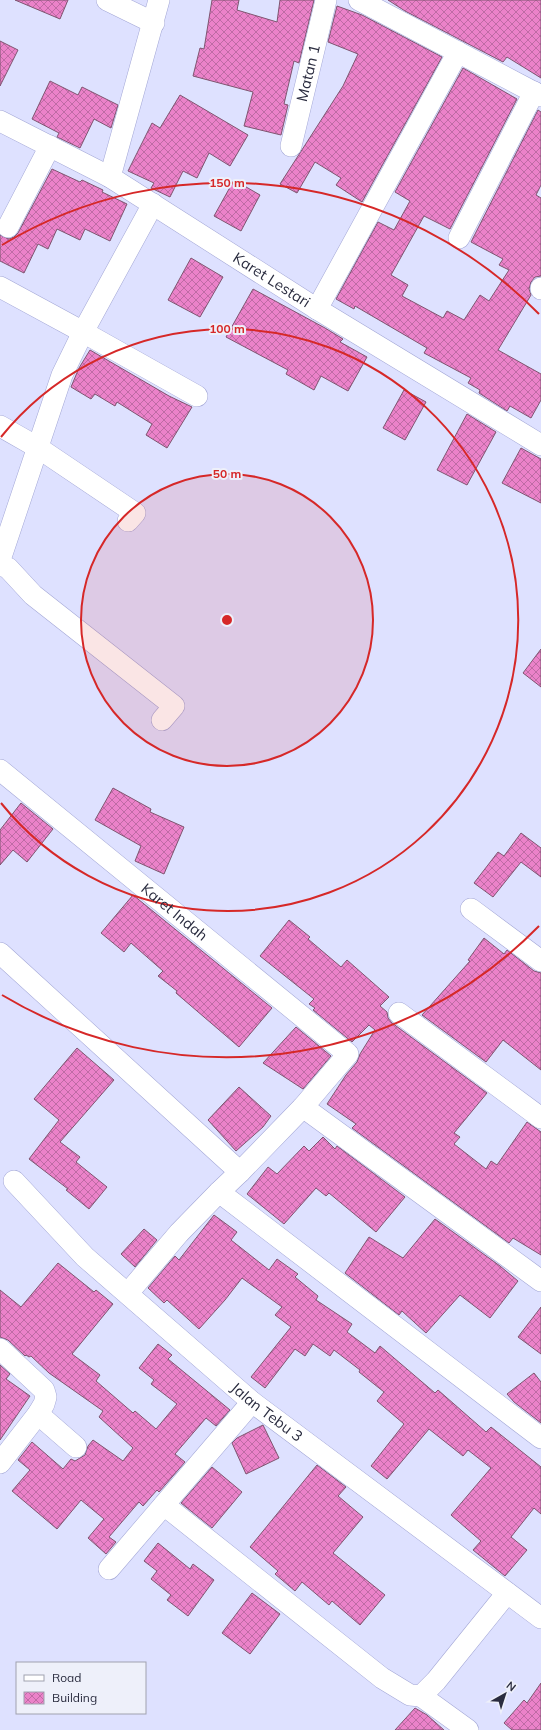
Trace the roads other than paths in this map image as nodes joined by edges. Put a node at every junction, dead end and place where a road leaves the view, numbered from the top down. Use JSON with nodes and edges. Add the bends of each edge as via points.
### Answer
{"nodes":[{"id":1,"x":107,"y":0,"type":"edge"},
{"id":2,"x":159,"y":0,"type":"edge"},
{"id":3,"x":326,"y":0,"type":"edge"},
{"id":4,"x":359,"y":0,"type":"edge"},
{"id":5,"x":154,"y":23,"type":"junction"},
{"id":6,"x":458,"y":52,"type":"junction"},
{"id":7,"x":537,"y":94,"type":"edge"},
{"id":8,"x":0,"y":121,"type":"edge"},
{"id":9,"x":50,"y":146,"type":"junction"},
{"id":10,"x":291,"y":146,"type":"dead end"},
{"id":11,"x":110,"y":177,"type":"junction"},
{"id":12,"x":152,"y":204,"type":"junction"},
{"id":13,"x":8,"y":227,"type":"dead end"},
{"id":14,"x":459,"y":238,"type":"dead end"},
{"id":15,"x":0,"y":287,"type":"edge"},
{"id":16,"x":317,"y":309,"type":"junction"},
{"id":17,"x":84,"y":332,"type":"junction"},
{"id":18,"x":197,"y":396,"type":"dead end"},
{"id":19,"x":0,"y":426,"type":"edge"},
{"id":20,"x":541,"y":445,"type":"edge"},
{"id":21,"x":37,"y":447,"type":"junction"},
{"id":22,"x":128,"y":521,"type":"dead end"},
{"id":23,"x":0,"y":560,"type":"edge"},
{"id":24,"x":0,"y":565,"type":"edge"},
{"id":25,"x":162,"y":720,"type":"dead end"},
{"id":26,"x":0,"y":770,"type":"edge"},
{"id":27,"x":471,"y":909,"type":"dead end"},
{"id":28,"x":0,"y":953,"type":"edge"},
{"id":29,"x":541,"y":961,"type":"edge"},
{"id":30,"x":399,"y":1013,"type":"dead end"},
{"id":31,"x":303,"y":1107,"type":"junction"},
{"id":32,"x":541,"y":1118,"type":"edge"},
{"id":33,"x":240,"y":1172,"type":"junction"},
{"id":34,"x":14,"y":1181,"type":"dead end"},
{"id":35,"x":219,"y":1192,"type":"junction"},
{"id":36,"x":541,"y":1281,"type":"edge"},
{"id":37,"x":128,"y":1293,"type":"junction"},
{"id":38,"x":0,"y":1349,"type":"edge"},
{"id":39,"x":252,"y":1402,"type":"junction"},
{"id":40,"x":38,"y":1414,"type":"junction"},
{"id":41,"x":541,"y":1438,"type":"edge"},
{"id":42,"x":76,"y":1447,"type":"dead end"},
{"id":43,"x":0,"y":1463,"type":"edge"},
{"id":44,"x":164,"y":1505,"type":"junction"},
{"id":45,"x":108,"y":1569,"type":"dead end"},
{"id":46,"x":508,"y":1593,"type":"junction"},
{"id":47,"x":541,"y":1618,"type":"edge"},
{"id":48,"x":421,"y":1696,"type":"junction"},
{"id":49,"x":468,"y":1730,"type":"edge"}],
"edges":[{"from":1,"to":5,"type":"street"},
{"from":2,"to":5,"type":"street"},
{"from":3,"to":10,"type":"street","name":"Matan 1"},
{"from":4,"to":6,"type":"street"},
{"from":5,"to":11,"type":"street"},
{"from":6,"to":7,"type":"street"},
{"from":6,"to":16,"type":"street"},
{"from":7,"to":14,"type":"street"},
{"from":8,"to":9,"type":"street","name":"Karet Lestari"},
{"from":9,"to":11,"type":"street","name":"Karet Lestari"},
{"from":9,"to":13,"type":"street"},
{"from":11,"to":12,"type":"street","name":"Karet Lestari"},
{"from":12,"to":16,"type":"street","name":"Karet Lestari"},
{"from":12,"to":17,"type":"street"},
{"from":15,"to":17,"type":"street"},
{"from":16,"to":20,"type":"street","name":"Karet Lestari"},
{"from":17,"to":18,"type":"street"},
{"from":17,"to":21,"type":"street","via":[[62,375]]},
{"from":19,"to":21,"type":"street"},
{"from":21,"to":22,"type":"street","via":[[135,513]]},
{"from":21,"to":23,"type":"street"},
{"from":24,"to":25,"type":"street","via":[[8,568],[33,595],[174,706]]},
{"from":26,"to":31,"type":"street","name":"Karet Indah","via":[[348,1054]]},
{"from":27,"to":29,"type":"street"},
{"from":28,"to":33,"type":"street"},
{"from":30,"to":32,"type":"street"},
{"from":31,"to":33,"type":"street"},
{"from":31,"to":36,"type":"street"},
{"from":33,"to":35,"type":"street"},
{"from":34,"to":37,"type":"street","name":"Jalan Tebu 3","via":[[85,1257]]},
{"from":35,"to":37,"type":"street","via":[[179,1233]]},
{"from":35,"to":41,"type":"street"},
{"from":37,"to":39,"type":"street","name":"Jalan Tebu 3"},
{"from":38,"to":40,"type":"street","via":[[44,1390],[46,1397]]},
{"from":39,"to":44,"type":"street"},
{"from":39,"to":46,"type":"street","name":"Jalan Tebu 3"},
{"from":40,"to":42,"type":"street"},
{"from":40,"to":43,"type":"street"},
{"from":44,"to":45,"type":"street"},
{"from":44,"to":48,"type":"street","via":[[382,1678],[410,1695]]},
{"from":46,"to":47,"type":"street","name":"Jalan Tebu 3"},
{"from":46,"to":48,"type":"street"},
{"from":48,"to":49,"type":"street"}]}
